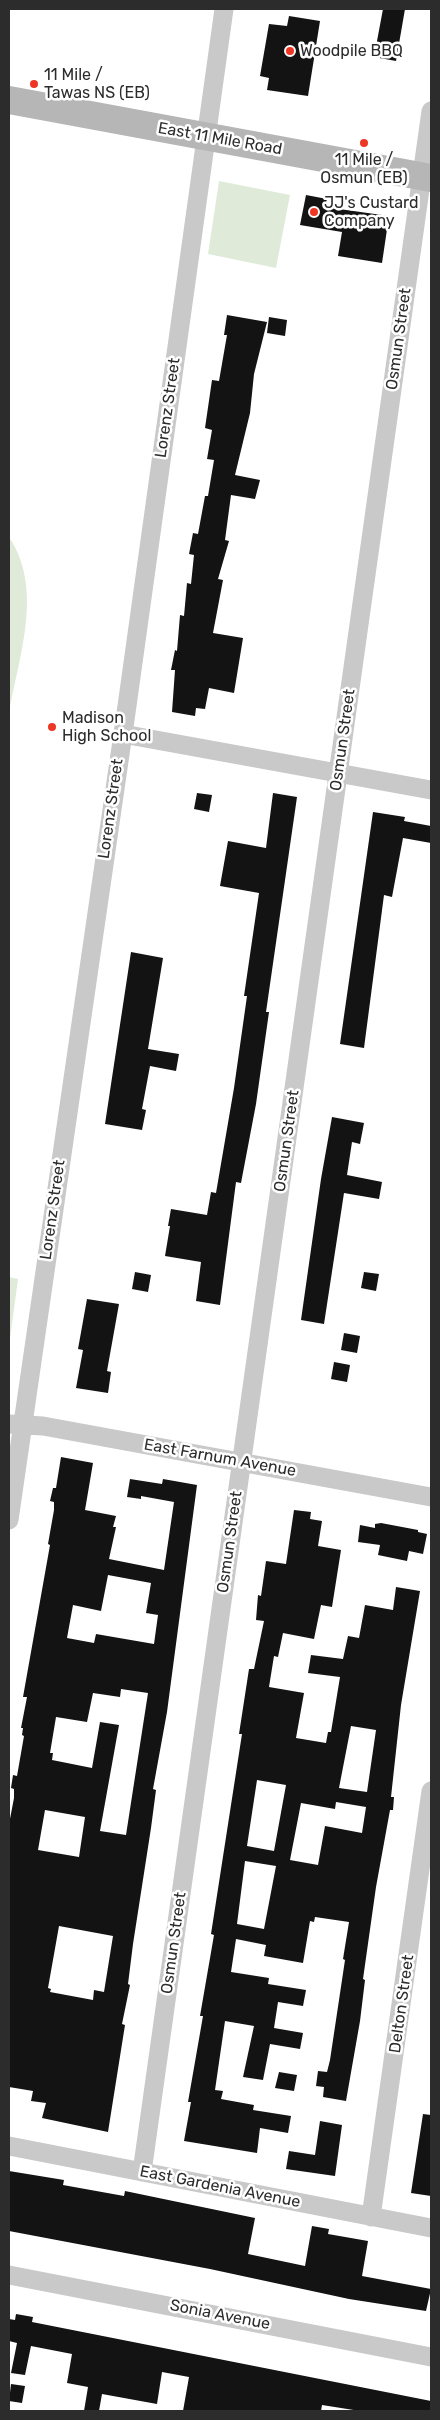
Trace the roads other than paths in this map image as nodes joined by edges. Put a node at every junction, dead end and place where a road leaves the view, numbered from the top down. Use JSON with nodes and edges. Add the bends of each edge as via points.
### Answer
{"nodes":[{"id":1,"x":224,"y":9,"type":"edge"},
{"id":2,"x":9,"y":100,"type":"edge"},
{"id":3,"x":431,"y":111,"type":"edge"},
{"id":4,"x":206,"y":136,"type":"junction"},
{"id":5,"x":426,"y":177,"type":"edge"},
{"id":6,"x":122,"y":734,"type":"junction"},
{"id":7,"x":338,"y":772,"type":"junction"},
{"id":8,"x":431,"y":790,"type":"edge"},
{"id":9,"x":15,"y":1424,"type":"edge"},
{"id":10,"x":242,"y":1462,"type":"junction"},
{"id":11,"x":431,"y":1498,"type":"edge"},
{"id":12,"x":9,"y":1520,"type":"edge"},
{"id":13,"x":431,"y":1791,"type":"edge"},
{"id":14,"x":9,"y":2146,"type":"edge"},
{"id":15,"x":142,"y":2172,"type":"junction"},
{"id":16,"x":371,"y":2217,"type":"junction"},
{"id":17,"x":431,"y":2228,"type":"edge"},
{"id":18,"x":9,"y":2275,"type":"edge"},
{"id":19,"x":431,"y":2357,"type":"edge"}],
"edges":[{"from":1,"to":4,"type":"street","name":"Lorenz Street"},
{"from":2,"to":4,"type":"main road","name":"East 11 Mile Road"},
{"from":3,"to":5,"type":"street","name":"Osmun Street"},
{"from":4,"to":5,"type":"main road","name":"East 11 Mile Road"},
{"from":4,"to":6,"type":"street","name":"Lorenz Street"},
{"from":5,"to":7,"type":"street","name":"Osmun Street"},
{"from":6,"to":7,"type":"street"},
{"from":6,"to":9,"type":"street","name":"Lorenz Street"},
{"from":7,"to":8,"type":"street"},
{"from":7,"to":10,"type":"street","name":"Osmun Street"},
{"from":9,"to":10,"type":"street","name":"East Farnum Avenue","via":[[43,1426]]},
{"from":9,"to":12,"type":"street","name":"Lorenz Street"},
{"from":10,"to":11,"type":"street","name":"East Farnum Avenue"},
{"from":10,"to":15,"type":"street","name":"Osmun Street"},
{"from":13,"to":16,"type":"street","name":"Delton Street"},
{"from":14,"to":15,"type":"street","name":"East Gardenia Avenue"},
{"from":15,"to":16,"type":"street","name":"East Gardenia Avenue"},
{"from":16,"to":17,"type":"street","name":"East Gardenia Avenue"},
{"from":18,"to":19,"type":"street","name":"Sonia Avenue"}]}
